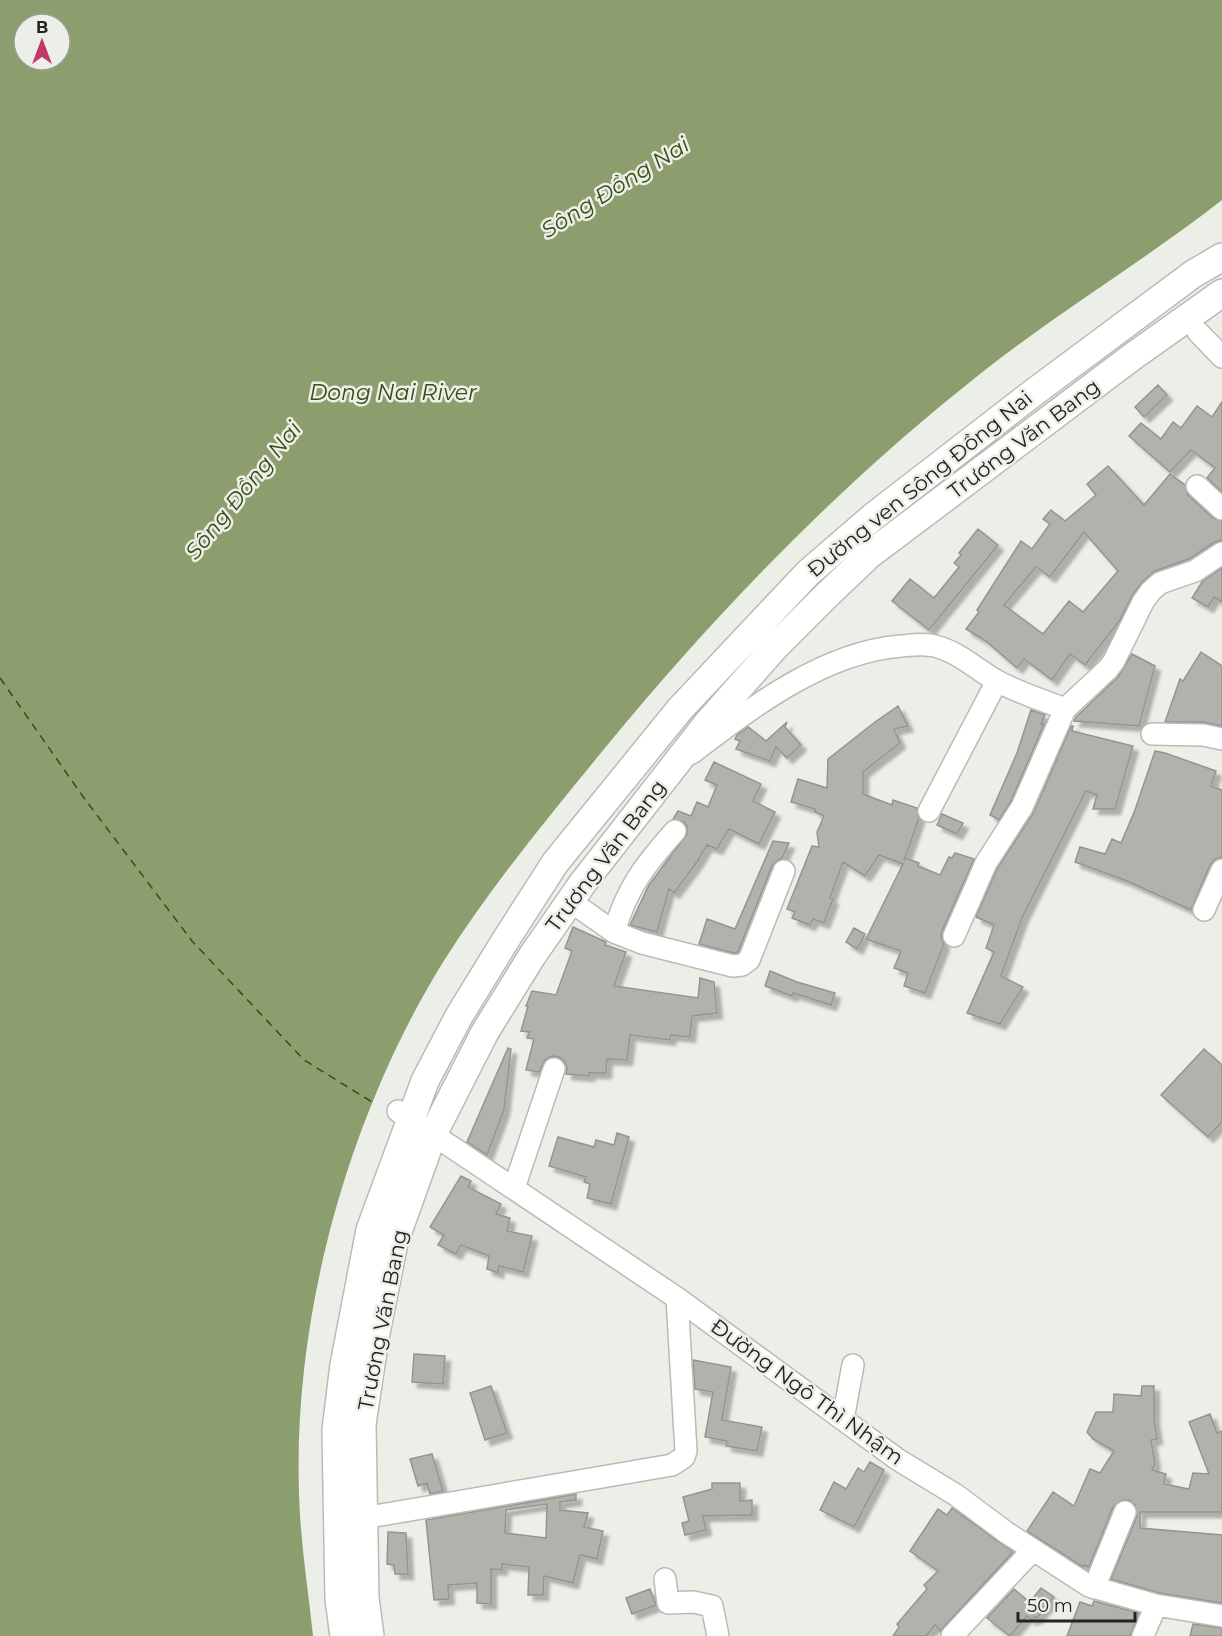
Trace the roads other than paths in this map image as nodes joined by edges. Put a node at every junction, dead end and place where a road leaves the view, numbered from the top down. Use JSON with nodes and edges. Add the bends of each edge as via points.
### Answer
{"nodes":[{"id":1,"x":1222,"y":257,"type":"edge"},
{"id":2,"x":1222,"y":293,"type":"edge"},
{"id":3,"x":1198,"y":332,"type":"dead end"},
{"id":4,"x":1222,"y":357,"type":"edge"},
{"id":5,"x":1197,"y":486,"type":"dead end"},
{"id":6,"x":1222,"y":510,"type":"edge"},
{"id":7,"x":1222,"y":553,"type":"edge"},
{"id":8,"x":997,"y":681,"type":"junction"},
{"id":9,"x":1065,"y":709,"type":"junction"},
{"id":10,"x":1152,"y":734,"type":"dead end"},
{"id":11,"x":1222,"y":739,"type":"edge"},
{"id":12,"x":671,"y":770,"type":"junction"},
{"id":13,"x":929,"y":810,"type":"dead end"},
{"id":14,"x":675,"y":831,"type":"dead end"},
{"id":15,"x":1222,"y":870,"type":"edge"},
{"id":16,"x":784,"y":871,"type":"dead end"},
{"id":17,"x":570,"y":901,"type":"junction"},
{"id":18,"x":1204,"y":910,"type":"dead end"},
{"id":19,"x":614,"y":932,"type":"junction"},
{"id":20,"x":954,"y":936,"type":"dead end"},
{"id":21,"x":555,"y":1069,"type":"dead end"},
{"id":22,"x":414,"y":1121,"type":"junction"},
{"id":23,"x":514,"y":1188,"type":"junction"},
{"id":24,"x":677,"y":1298,"type":"junction"},
{"id":25,"x":854,"y":1365,"type":"dead end"},
{"id":26,"x":843,"y":1419,"type":"junction"},
{"id":27,"x":1125,"y":1512,"type":"dead end"},
{"id":28,"x":369,"y":1517,"type":"dead end"},
{"id":29,"x":1033,"y":1550,"type":"junction"},
{"id":30,"x":665,"y":1579,"type":"dead end"},
{"id":31,"x":1094,"y":1588,"type":"junction"},
{"id":32,"x":1156,"y":1605,"type":"junction"},
{"id":33,"x":1222,"y":1616,"type":"edge"},
{"id":34,"x":344,"y":1636,"type":"edge"},
{"id":35,"x":370,"y":1636,"type":"edge"},
{"id":36,"x":718,"y":1636,"type":"edge"},
{"id":37,"x":952,"y":1636,"type":"edge"},
{"id":38,"x":1143,"y":1636,"type":"edge"}],
"edges":[{"from":1,"to":22,"type":"main road","name":"Đường ven Sông Đồng Nai","via":[[1184,280],[874,516],[807,573],[776,606],[680,709],[555,863],[459,1016],[425,1080]]},
{"from":2,"to":12,"type":"main road","name":"Trương Văn Bang","via":[[869,555],[774,648]]},
{"from":3,"to":4,"type":"street"},
{"from":5,"to":6,"type":"street"},
{"from":7,"to":9,"type":"street","via":[[1196,571],[1160,583],[1151,591],[1108,669]]},
{"from":8,"to":9,"type":"street"},
{"from":8,"to":12,"type":"street","via":[[950,651],[935,646],[880,647],[825,666],[746,712]]},
{"from":8,"to":13,"type":"street"},
{"from":9,"to":20,"type":"street","via":[[1027,797],[976,883]]},
{"from":10,"to":11,"type":"street"},
{"from":12,"to":17,"type":"main road","name":"Trương Văn Bang"},
{"from":14,"to":19,"type":"street","via":[[633,884]]},
{"from":15,"to":18,"type":"street"},
{"from":16,"to":19,"type":"street","via":[[749,960],[742,965],[705,960]]},
{"from":17,"to":19,"type":"street"},
{"from":17,"to":22,"type":"main road","name":"Trương Văn Bang","via":[[485,1032]]},
{"from":21,"to":23,"type":"street"},
{"from":22,"to":23,"type":"street","name":"Đường Ngô Thì Nhậm"},
{"from":22,"to":34,"type":"main road","name":"Đường ven Sông Đồng Nai","via":[[370,1230],[344,1365],[336,1430],[339,1599]]},
{"from":22,"to":35,"type":"main road","name":"Trương Văn Bang","via":[[362,1424]]},
{"from":23,"to":24,"type":"street","name":"Đường Ngô Thì Nhậm"},
{"from":24,"to":26,"type":"street","name":"Đường Ngô Thì Nhậm"},
{"from":24,"to":28,"type":"street","via":[[684,1457],[672,1465]]},
{"from":25,"to":26,"type":"street"},
{"from":26,"to":29,"type":"street","name":"Đường Ngô Thì Nhậm"},
{"from":27,"to":31,"type":"street"},
{"from":29,"to":31,"type":"street","name":"Đường Ngô Thì Nhậm"},
{"from":29,"to":37,"type":"street"},
{"from":30,"to":36,"type":"street","via":[[668,1604],[710,1604]]},
{"from":31,"to":32,"type":"street","name":"Đường Ngô Thì Nhậm"},
{"from":32,"to":33,"type":"street","name":"Đường Ngô Thì Nhậm"},
{"from":32,"to":38,"type":"street"}]}
